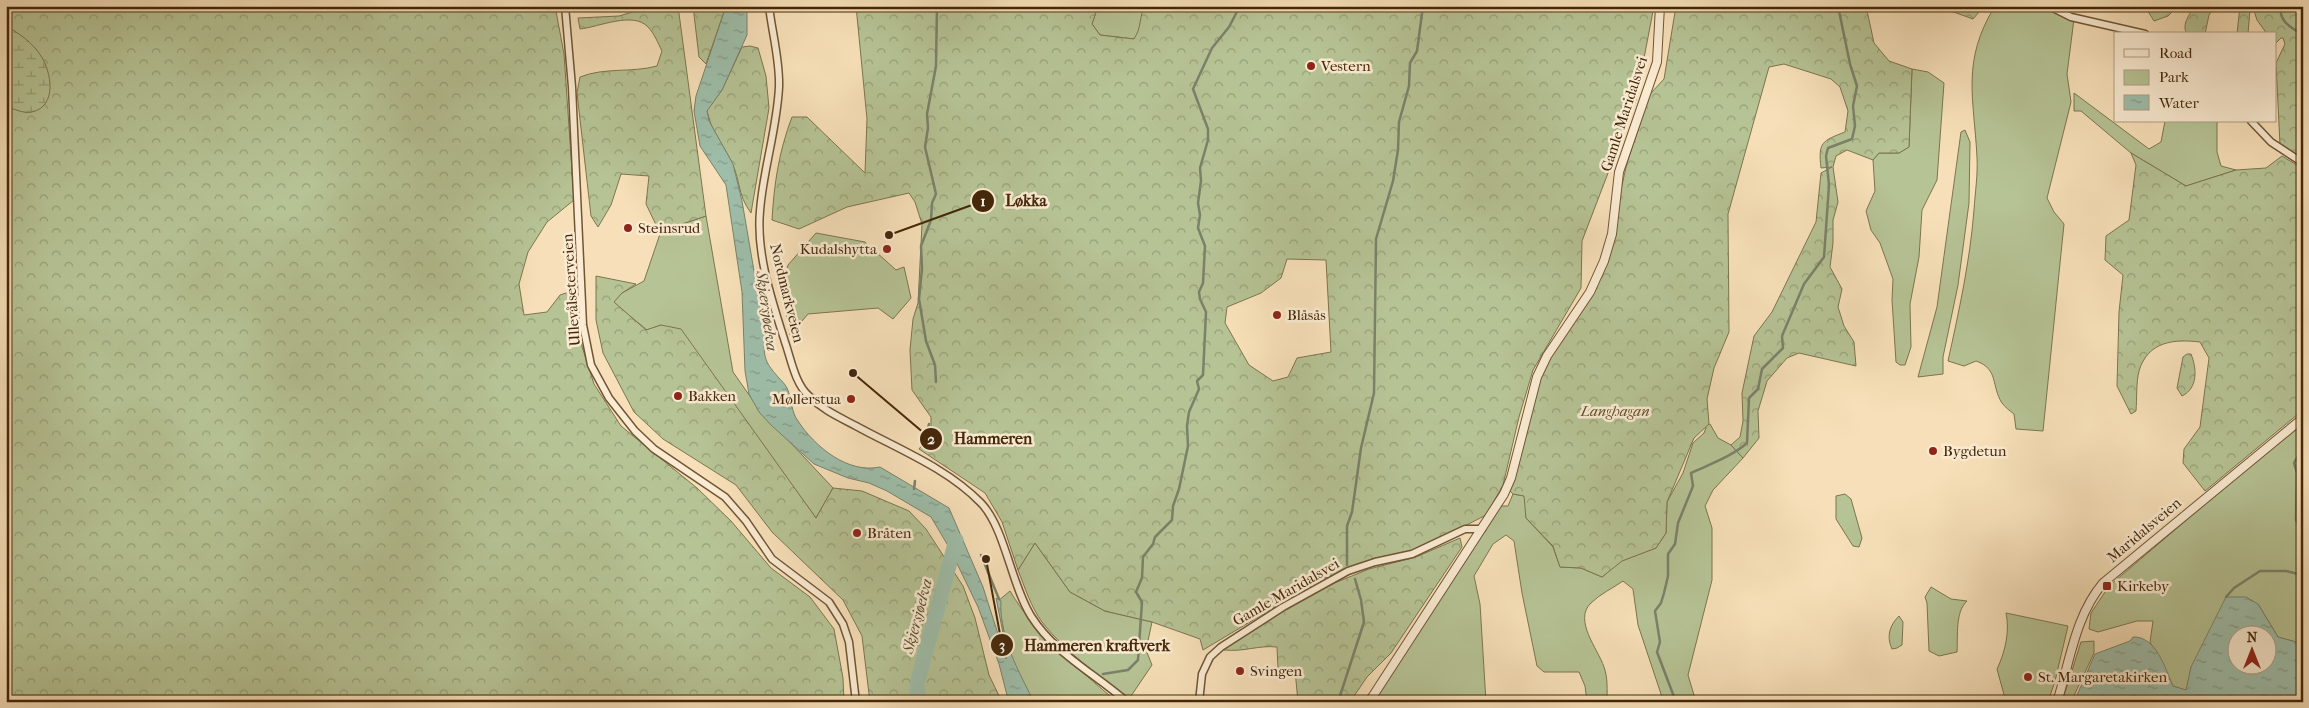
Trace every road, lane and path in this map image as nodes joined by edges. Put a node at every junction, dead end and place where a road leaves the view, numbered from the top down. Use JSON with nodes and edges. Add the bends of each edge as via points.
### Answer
{"nodes":[{"id":1,"x":565,"y":6,"type":"edge"},
{"id":2,"x":769,"y":6,"type":"edge"},
{"id":3,"x":1660,"y":6,"type":"edge"},
{"id":4,"x":2050,"y":6,"type":"edge"},
{"id":5,"x":2136,"y":32,"type":"edge"},
{"id":6,"x":2252,"y":122,"type":"edge"},
{"id":7,"x":2303,"y":164,"type":"edge"},
{"id":8,"x":2302,"y":419,"type":"edge"},
{"id":9,"x":1482,"y":529,"type":"junction"},
{"id":10,"x":856,"y":702,"type":"edge"},
{"id":11,"x":1127,"y":702,"type":"edge"},
{"id":12,"x":1199,"y":702,"type":"edge"},
{"id":13,"x":1369,"y":702,"type":"edge"},
{"id":14,"x":2057,"y":702,"type":"edge"}],
"edges":[{"from":1,"to":10,"type":"street","name":"Ullevålseterveien","via":[[583,325],[591,365],[606,393],[635,431],[725,497],[772,559],[829,602],[838,613],[852,658]]},
{"from":2,"to":11,"type":"street","name":"Nordmarkveien","via":[[779,85],[773,140],[761,198],[761,244],[777,316],[802,386],[828,412],[937,469],[974,496],[992,519],[1018,591],[1037,625],[1064,654]]},
{"from":3,"to":9,"type":"street","name":"Gamle Maridalsvei","via":[[1657,62],[1619,172],[1612,234],[1604,261],[1590,292],[1542,366],[1508,486]]},
{"from":4,"to":5,"type":"street","via":[[2070,17]]},
{"from":6,"to":7,"type":"street","via":[[2271,142]]},
{"from":8,"to":14,"type":"street","name":"Maridalsveien","via":[[2100,587],[2083,615]]},
{"from":9,"to":12,"type":"street","name":"Gamle Maridalsvei","via":[[1465,529],[1412,554],[1357,567],[1283,606],[1210,657],[1202,674]]},
{"from":9,"to":13,"type":"street","name":"Gamle Maridalsvei"}]}
